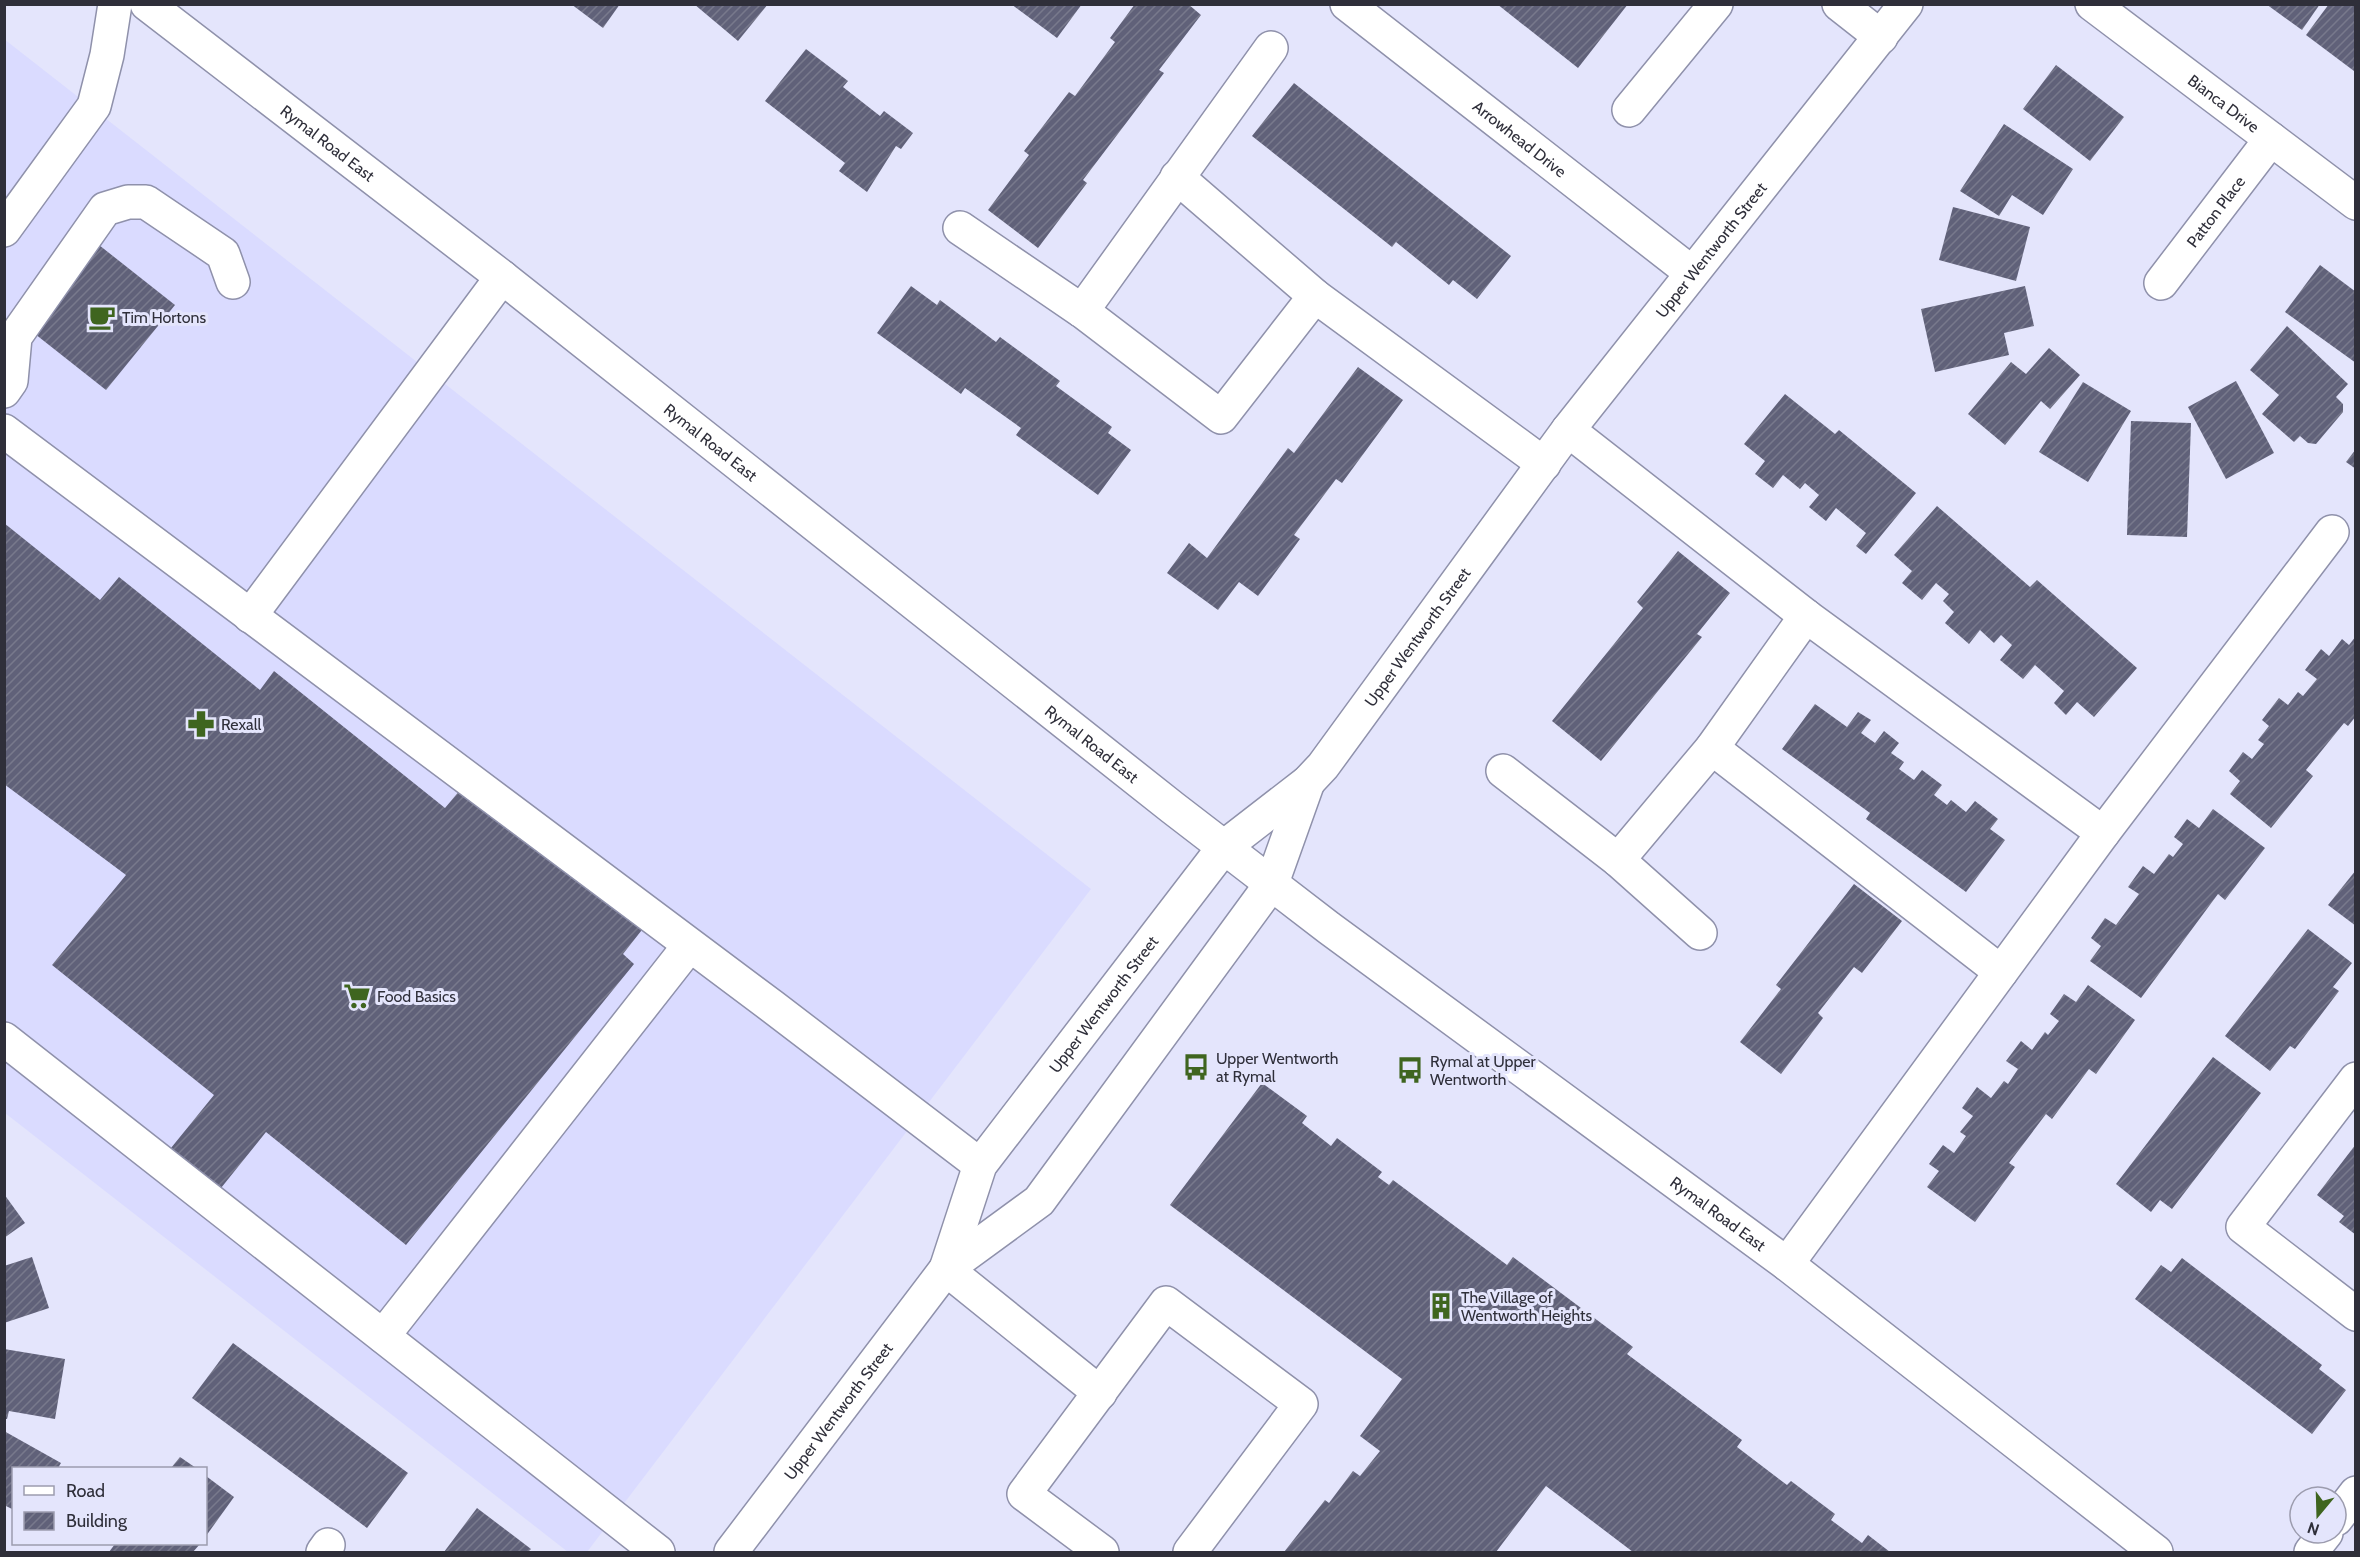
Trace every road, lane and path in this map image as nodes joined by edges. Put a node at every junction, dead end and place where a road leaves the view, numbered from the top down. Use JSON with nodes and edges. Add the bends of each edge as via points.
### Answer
{"nodes":[{"id":1,"x":115,"y":4,"type":"edge"},
{"id":2,"x":147,"y":4,"type":"edge"},
{"id":3,"x":1347,"y":4,"type":"edge"},
{"id":4,"x":1716,"y":4,"type":"edge"},
{"id":5,"x":1839,"y":4,"type":"edge"},
{"id":6,"x":1906,"y":4,"type":"edge"},
{"id":7,"x":2092,"y":4,"type":"edge"},
{"id":8,"x":1881,"y":37,"type":"junction"},
{"id":9,"x":1271,"y":48,"type":"dead end"},
{"id":10,"x":1629,"y":110,"type":"dead end"},
{"id":11,"x":2271,"y":139,"type":"junction"},
{"id":12,"x":1177,"y":177,"type":"junction"},
{"id":13,"x":2355,"y":203,"type":"edge"},
{"id":14,"x":960,"y":228,"type":"dead end"},
{"id":15,"x":4,"y":230,"type":"edge"},
{"id":16,"x":1692,"y":273,"type":"junction"},
{"id":17,"x":502,"y":277,"type":"junction"},
{"id":18,"x":233,"y":282,"type":"dead end"},
{"id":19,"x":2161,"y":283,"type":"dead end"},
{"id":20,"x":1315,"y":296,"type":"junction"},
{"id":21,"x":1082,"y":311,"type":"junction"},
{"id":22,"x":4,"y":391,"type":"edge"},
{"id":23,"x":1568,"y":430,"type":"junction"},
{"id":24,"x":4,"y":431,"type":"edge"},
{"id":25,"x":1544,"y":464,"type":"junction"},
{"id":26,"x":2332,"y":532,"type":"dead end"},
{"id":27,"x":250,"y":616,"type":"junction"},
{"id":28,"x":1806,"y":616,"type":"junction"},
{"id":29,"x":1712,"y":748,"type":"junction"},
{"id":30,"x":1503,"y":771,"type":"dead end"},
{"id":31,"x":1308,"y":782,"type":"junction"},
{"id":32,"x":2103,"y":833,"type":"junction"},
{"id":33,"x":1224,"y":847,"type":"junction"},
{"id":34,"x":1618,"y":860,"type":"junction"},
{"id":35,"x":1272,"y":883,"type":"junction"},
{"id":36,"x":1700,"y":933,"type":"dead end"},
{"id":37,"x":689,"y":946,"type":"junction"},
{"id":38,"x":2001,"y":972,"type":"junction"},
{"id":39,"x":4,"y":1039,"type":"edge"},
{"id":40,"x":2355,"y":1079,"type":"edge"},
{"id":41,"x":980,"y":1165,"type":"junction"},
{"id":42,"x":1787,"y":1264,"type":"junction"},
{"id":43,"x":946,"y":1269,"type":"junction"},
{"id":44,"x":2355,"y":1314,"type":"edge"},
{"id":45,"x":383,"y":1336,"type":"junction"},
{"id":46,"x":1100,"y":1393,"type":"junction"},
{"id":47,"x":658,"y":1552,"type":"edge"},
{"id":48,"x":731,"y":1552,"type":"edge"},
{"id":49,"x":1102,"y":1552,"type":"edge"},
{"id":50,"x":1190,"y":1552,"type":"edge"},
{"id":51,"x":2156,"y":1552,"type":"edge"}],
"edges":[{"from":1,"to":15,"type":"main road","via":[[94,106]]},
{"from":2,"to":17,"type":"main road","name":"Rymal Road East"},
{"from":3,"to":16,"type":"main road","name":"Arrowhead Drive"},
{"from":4,"to":10,"type":"main road"},
{"from":5,"to":8,"type":"main road"},
{"from":6,"to":8,"type":"main road","name":"Upper Wentworth Street"},
{"from":7,"to":11,"type":"main road","name":"Bianca Drive"},
{"from":8,"to":16,"type":"main road","name":"Upper Wentworth Street"},
{"from":9,"to":12,"type":"main road"},
{"from":11,"to":13,"type":"main road","name":"Bianca Drive"},
{"from":11,"to":19,"type":"main road","name":"Patton Place"},
{"from":12,"to":20,"type":"main road"},
{"from":12,"to":21,"type":"main road"},
{"from":14,"to":21,"type":"main road"},
{"from":16,"to":23,"type":"main road","name":"Upper Wentworth Street"},
{"from":17,"to":27,"type":"main road"},
{"from":17,"to":33,"type":"main road","name":"Rymal Road East"},
{"from":18,"to":22,"type":"main road","via":[[223,254],[146,202],[128,202],[105,209],[15,337],[11,381]]},
{"from":20,"to":21,"type":"main road","via":[[1221,417]]},
{"from":20,"to":25,"type":"main road"},
{"from":23,"to":25,"type":"main road","name":"Upper Wentworth Street"},
{"from":23,"to":28,"type":"main road"},
{"from":24,"to":27,"type":"main road"},
{"from":25,"to":31,"type":"main road","name":"Upper Wentworth Street"},
{"from":26,"to":32,"type":"main road"},
{"from":27,"to":37,"type":"main road"},
{"from":28,"to":29,"type":"main road"},
{"from":28,"to":32,"type":"main road"},
{"from":29,"to":34,"type":"main road"},
{"from":29,"to":38,"type":"main road"},
{"from":30,"to":34,"type":"main road"},
{"from":31,"to":33,"type":"main road","name":"Upper Wentworth Street"},
{"from":31,"to":35,"type":"main road"},
{"from":32,"to":38,"type":"main road"},
{"from":33,"to":35,"type":"main road","name":"Rymal Road East"},
{"from":33,"to":41,"type":"main road","name":"Upper Wentworth Street"},
{"from":34,"to":36,"type":"main road"},
{"from":35,"to":42,"type":"main road","name":"Rymal Road East"},
{"from":35,"to":43,"type":"main road","name":"Upper Wentworth Street","via":[[1039,1201]]},
{"from":37,"to":41,"type":"main road"},
{"from":37,"to":45,"type":"main road"},
{"from":38,"to":42,"type":"main road"},
{"from":39,"to":45,"type":"main road"},
{"from":40,"to":44,"type":"main road","via":[[2243,1227]]},
{"from":41,"to":43,"type":"main road","name":"Upper Wentworth Street"},
{"from":42,"to":51,"type":"main road","name":"Rymal Road East"},
{"from":43,"to":46,"type":"main road"},
{"from":43,"to":48,"type":"main road","name":"Upper Wentworth Street"},
{"from":45,"to":47,"type":"main road"},
{"from":46,"to":49,"type":"main road","via":[[1024,1494]]},
{"from":46,"to":50,"type":"main road","via":[[1166,1304],[1301,1404]]}]}
